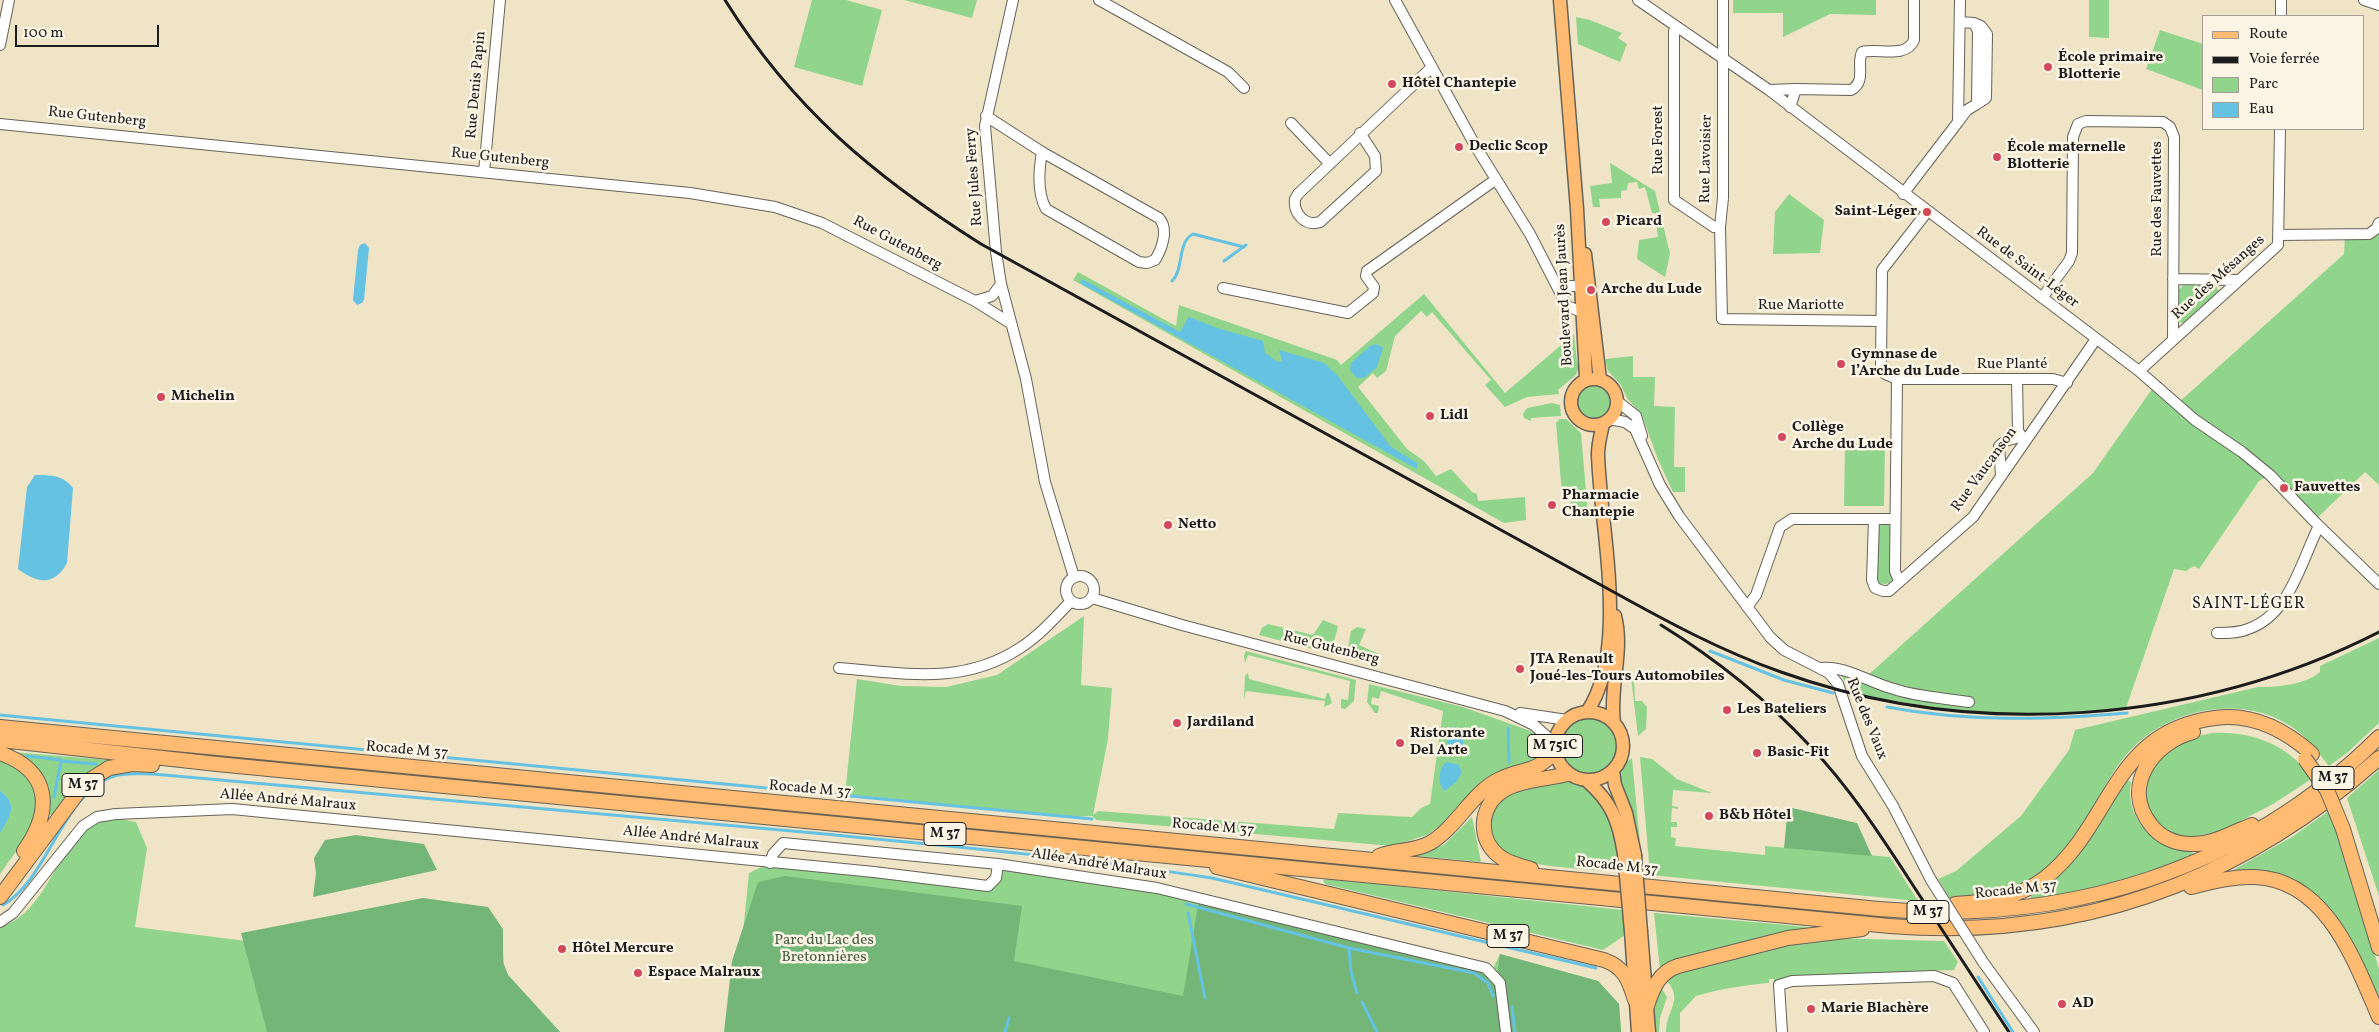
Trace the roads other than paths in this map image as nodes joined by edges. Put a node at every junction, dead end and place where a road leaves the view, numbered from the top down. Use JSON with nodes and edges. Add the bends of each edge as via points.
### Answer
{"nodes":[{"id":1,"x":10,"y":0,"type":"edge"},
{"id":2,"x":500,"y":0,"type":"edge"},
{"id":3,"x":1013,"y":0,"type":"edge"},
{"id":4,"x":1099,"y":0,"type":"edge"},
{"id":5,"x":1395,"y":0,"type":"edge"},
{"id":6,"x":1638,"y":0,"type":"edge"},
{"id":7,"x":1723,"y":0,"type":"edge"},
{"id":8,"x":1914,"y":0,"type":"edge"},
{"id":9,"x":1960,"y":0,"type":"edge"},
{"id":10,"x":2281,"y":0,"type":"edge"},
{"id":11,"x":2364,"y":0,"type":"edge"},
{"id":12,"x":1561,"y":1,"type":"edge"},
{"id":13,"x":2379,"y":5,"type":"edge"},
{"id":14,"x":2281,"y":15,"type":"edge"},
{"id":15,"x":1960,"y":22,"type":"junction"},
{"id":16,"x":1677,"y":27,"type":"junction"},
{"id":17,"x":0,"y":45,"type":"edge"},
{"id":18,"x":1723,"y":57,"type":"junction"},
{"id":19,"x":1432,"y":67,"type":"junction"},
{"id":20,"x":1244,"y":88,"type":"dead end"},
{"id":21,"x":1796,"y":89,"type":"junction"},
{"id":22,"x":1769,"y":90,"type":"junction"},
{"id":23,"x":1790,"y":106,"type":"junction"},
{"id":24,"x":986,"y":116,"type":"junction"},
{"id":25,"x":1958,"y":122,"type":"junction"},
{"id":26,"x":1291,"y":123,"type":"dead end"},
{"id":27,"x":0,"y":124,"type":"edge"},
{"id":28,"x":2280,"y":130,"type":"edge"},
{"id":29,"x":1360,"y":133,"type":"junction"},
{"id":30,"x":1042,"y":152,"type":"junction"},
{"id":31,"x":1330,"y":164,"type":"junction"},
{"id":32,"x":484,"y":172,"type":"junction"},
{"id":33,"x":1495,"y":180,"type":"junction"},
{"id":34,"x":1903,"y":194,"type":"junction"},
{"id":35,"x":1927,"y":212,"type":"junction"},
{"id":36,"x":2379,"y":223,"type":"edge"},
{"id":37,"x":1720,"y":227,"type":"junction"},
{"id":38,"x":2279,"y":234,"type":"junction"},
{"id":39,"x":2173,"y":279,"type":"junction"},
{"id":40,"x":2239,"y":280,"type":"junction"},
{"id":41,"x":1001,"y":284,"type":"junction"},
{"id":42,"x":1558,"y":286,"type":"junction"},
{"id":43,"x":1223,"y":288,"type":"dead end"},
{"id":44,"x":1586,"y":290,"type":"junction"},
{"id":45,"x":2042,"y":298,"type":"junction"},
{"id":46,"x":975,"y":301,"type":"junction"},
{"id":47,"x":1582,"y":312,"type":"junction"},
{"id":48,"x":1722,"y":319,"type":"joint"},
{"id":49,"x":1881,"y":321,"type":"junction"},
{"id":50,"x":1010,"y":323,"type":"junction"},
{"id":51,"x":2096,"y":338,"type":"junction"},
{"id":52,"x":2173,"y":340,"type":"junction"},
{"id":53,"x":2139,"y":371,"type":"junction"},
{"id":54,"x":1586,"y":378,"type":"junction"},
{"id":55,"x":1600,"y":379,"type":"junction"},
{"id":56,"x":1897,"y":379,"type":"junction"},
{"id":57,"x":2017,"y":380,"type":"junction"},
{"id":58,"x":2066,"y":383,"type":"junction"},
{"id":59,"x":1617,"y":401,"type":"junction"},
{"id":60,"x":1606,"y":422,"type":"junction"},
{"id":61,"x":1587,"y":424,"type":"junction"},
{"id":62,"x":2022,"y":439,"type":"junction"},
{"id":63,"x":1644,"y":444,"type":"junction"},
{"id":64,"x":1598,"y":452,"type":"junction"},
{"id":65,"x":2001,"y":476,"type":"junction"},
{"id":66,"x":1895,"y":519,"type":"junction"},
{"id":67,"x":1874,"y":520,"type":"junction"},
{"id":68,"x":2319,"y":526,"type":"junction"},
{"id":69,"x":1074,"y":577,"type":"junction"},
{"id":70,"x":1899,"y":581,"type":"junction"},
{"id":71,"x":2379,"y":584,"type":"edge"},
{"id":72,"x":1610,"y":596,"type":"junction"},
{"id":73,"x":1092,"y":598,"type":"junction"},
{"id":74,"x":1071,"y":601,"type":"junction"},
{"id":75,"x":1747,"y":608,"type":"junction"},
{"id":76,"x":2218,"y":633,"type":"dead end"},
{"id":77,"x":839,"y":668,"type":"dead end"},
{"id":78,"x":1821,"y":668,"type":"junction"},
{"id":79,"x":1970,"y":702,"type":"dead end"},
{"id":80,"x":1505,"y":710,"type":"junction"},
{"id":81,"x":1587,"y":712,"type":"junction"},
{"id":82,"x":1567,"y":720,"type":"junction"},
{"id":83,"x":1614,"y":723,"type":"junction"},
{"id":84,"x":0,"y":727,"type":"edge"},
{"id":85,"x":2379,"y":737,"type":"edge"},
{"id":86,"x":0,"y":740,"type":"edge"},
{"id":87,"x":1555,"y":748,"type":"junction"},
{"id":88,"x":0,"y":752,"type":"edge"},
{"id":89,"x":2308,"y":756,"type":"junction"},
{"id":90,"x":2379,"y":758,"type":"edge"},
{"id":91,"x":217,"y":764,"type":"junction"},
{"id":92,"x":1612,"y":771,"type":"junction"},
{"id":93,"x":1568,"y":774,"type":"junction"},
{"id":94,"x":1586,"y":780,"type":"junction"},
{"id":95,"x":2284,"y":814,"type":"junction"},
{"id":96,"x":2347,"y":826,"type":"junction"},
{"id":97,"x":1629,"y":855,"type":"junction"},
{"id":98,"x":1167,"y":856,"type":"junction"},
{"id":99,"x":1371,"y":860,"type":"junction"},
{"id":100,"x":770,"y":862,"type":"junction"},
{"id":101,"x":998,"y":864,"type":"junction"},
{"id":102,"x":1555,"y":877,"type":"junction"},
{"id":103,"x":0,"y":884,"type":"edge"},
{"id":104,"x":2154,"y":894,"type":"junction"},
{"id":105,"x":0,"y":897,"type":"edge"},
{"id":106,"x":1879,"y":909,"type":"junction"},
{"id":107,"x":2379,"y":920,"type":"edge"},
{"id":108,"x":0,"y":922,"type":"edge"},
{"id":109,"x":1890,"y":926,"type":"junction"},
{"id":110,"x":2379,"y":948,"type":"edge"},
{"id":111,"x":1641,"y":1003,"type":"junction"},
{"id":112,"x":2379,"y":1017,"type":"edge"},
{"id":113,"x":1506,"y":1032,"type":"edge"},
{"id":114,"x":1638,"y":1032,"type":"edge"},
{"id":115,"x":1649,"y":1032,"type":"edge"},
{"id":116,"x":1782,"y":1032,"type":"edge"},
{"id":117,"x":1984,"y":1032,"type":"edge"},
{"id":118,"x":2034,"y":1032,"type":"edge"}],
"edges":[{"from":1,"to":17,"type":"street"},
{"from":2,"to":32,"type":"street","name":"Rue Denis Papin"},
{"from":3,"to":24,"type":"street","name":"Rue Jules Ferry"},
{"from":4,"to":20,"type":"street","via":[[1228,72]]},
{"from":5,"to":19,"type":"street"},
{"from":6,"to":16,"type":"street","name":"Rue de Saint-Léger"},
{"from":7,"to":18,"type":"street","name":"Rue Lavoisier"},
{"from":8,"to":21,"type":"street","via":[[1912,46],[1905,50],[1862,52],[1860,81],[1851,90]]},
{"from":9,"to":15,"type":"street"},
{"from":10,"to":14,"type":"street"},
{"from":11,"to":13,"type":"street"},
{"from":12,"to":44,"type":"main road","name":"Boulevard Jean Jaurès","via":[[1576,209]]},
{"from":15,"to":25,"type":"street"},
{"from":15,"to":25,"type":"street","via":[[1981,26],[1987,34],[1986,98],[1967,110]]},
{"from":16,"to":18,"type":"street","name":"Rue de Saint-Léger"},
{"from":16,"to":37,"type":"street","name":"Rue Forest","via":[[1674,31],[1674,200],[1714,227]]},
{"from":18,"to":22,"type":"street","name":"Rue de Saint-Léger"},
{"from":18,"to":37,"type":"street","name":"Rue Lavoisier"},
{"from":19,"to":29,"type":"street"},
{"from":19,"to":33,"type":"street"},
{"from":21,"to":22,"type":"street"},
{"from":21,"to":23,"type":"street"},
{"from":22,"to":23,"type":"street","name":"Rue de Saint-Léger"},
{"from":23,"to":34,"type":"street","name":"Rue de Saint-Léger"},
{"from":24,"to":30,"type":"street"},
{"from":24,"to":41,"type":"street","name":"Rue Jules Ferry","via":[[986,146]]},
{"from":25,"to":34,"type":"street"},
{"from":26,"to":31,"type":"street"},
{"from":27,"to":32,"type":"street","name":"Rue Gutenberg"},
{"from":28,"to":38,"type":"street","name":"Rue des Mésanges"},
{"from":29,"to":31,"type":"street"},
{"from":29,"to":31,"type":"street","via":[[1375,156],[1376,171],[1320,222],[1311,224],[1299,216],[1294,199]]},
{"from":30,"to":30,"type":"street","via":[[1159,218],[1165,232],[1155,260],[1147,264],[1139,262],[1046,209],[1040,176]]},
{"from":32,"to":46,"type":"street","name":"Rue Gutenberg","via":[[690,193],[775,207],[822,223]]},
{"from":33,"to":42,"type":"street"},
{"from":33,"to":43,"type":"street","via":[[1367,271],[1366,276],[1374,287],[1373,293],[1348,313]]},
{"from":34,"to":35,"type":"street","name":"Rue de Saint-Léger"},
{"from":35,"to":45,"type":"street","name":"Rue de Saint-Léger"},
{"from":35,"to":49,"type":"street","via":[[1882,270]]},
{"from":36,"to":38,"type":"street","via":[[2369,234]]},
{"from":37,"to":48,"type":"street","name":"Rue Lavoisier"},
{"from":38,"to":40,"type":"street","name":"Rue des Mésanges","via":[[2278,245]]},
{"from":39,"to":40,"type":"street"},
{"from":39,"to":45,"type":"street","name":"Rue des Fauvettes","via":[[2174,136],[2170,127],[2157,121],[2086,121],[2078,124],[2073,137],[2071,257]]},
{"from":39,"to":52,"type":"street","name":"Rue des Fauvettes"},
{"from":40,"to":52,"type":"street","name":"Rue des Mésanges"},
{"from":41,"to":46,"type":"street","via":[[992,296]]},
{"from":41,"to":50,"type":"street","name":"Rue Jules Ferry"},
{"from":42,"to":44,"type":"street"},
{"from":42,"to":47,"type":"street","via":[[1567,306]]},
{"from":44,"to":47,"type":"main road","name":"Boulevard Jean Jaurès"},
{"from":44,"to":55,"type":"main road","name":"Boulevard Jean Jaurès"},
{"from":45,"to":51,"type":"street","name":"Rue de Saint-Léger"},
{"from":46,"to":50,"type":"street","name":"Rue Gutenberg"},
{"from":47,"to":54,"type":"main road","name":"Boulevard Jean Jaurès"},
{"from":48,"to":49,"type":"street","name":"Rue Mariotte"},
{"from":49,"to":56,"type":"street","via":[[1882,369],[1889,378]]},
{"from":50,"to":69,"type":"street","via":[[1026,379],[1044,482]]},
{"from":51,"to":53,"type":"street","name":"Rue de Saint-Léger"},
{"from":51,"to":58,"type":"street","name":"Rue Vaucanson"},
{"from":52,"to":53,"type":"street","name":"Rue des Mésanges"},
{"from":53,"to":68,"type":"street","name":"Rue de Saint-Léger","via":[[2195,420],[2270,474]]},
{"from":54,"to":55,"type":"main road"},
{"from":54,"to":61,"type":"main road","via":[[1572,392],[1571,406],[1577,418]]},
{"from":55,"to":59,"type":"main road","via":[[1612,387]]},
{"from":56,"to":57,"type":"street","name":"Rue Planté"},
{"from":56,"to":66,"type":"street"},
{"from":57,"to":58,"type":"street","name":"Rue Planté","via":[[2053,379]]},
{"from":57,"to":62,"type":"street","via":[[2016,422]]},
{"from":58,"to":62,"type":"street","name":"Rue Vaucanson"},
{"from":59,"to":60,"type":"main road","via":[[1614,414]]},
{"from":59,"to":63,"type":"street","name":"Rue des Vaux","via":[[1636,416]]},
{"from":60,"to":61,"type":"main road","via":[[1595,426]]},
{"from":60,"to":63,"type":"street","name":"Rue des Vaux","via":[[1625,422],[1632,426]]},
{"from":60,"to":64,"type":"main road"},
{"from":61,"to":64,"type":"main road"},
{"from":62,"to":65,"type":"street","name":"Rue Vaucanson"},
{"from":62,"to":65,"type":"street","via":[[2005,441],[1999,446]]},
{"from":63,"to":75,"type":"street","name":"Rue des Vaux","via":[[1669,501]]},
{"from":64,"to":72,"type":"main road"},
{"from":65,"to":70,"type":"street","name":"Rue Vaucanson","via":[[1973,516]]},
{"from":66,"to":67,"type":"street"},
{"from":66,"to":70,"type":"street","via":[[1895,571]]},
{"from":67,"to":70,"type":"street","name":"Rue Vaucanson","via":[[1872,580],[1875,588],[1889,591]]},
{"from":67,"to":75,"type":"street","via":[[1792,519],[1785,522],[1780,527],[1756,595]]},
{"from":68,"to":71,"type":"street","name":"Rue de Saint-Léger"},
{"from":68,"to":76,"type":"street","via":[[2293,583],[2276,610],[2249,629]]},
{"from":69,"to":73,"type":"street","via":[[1083,576],[1090,581],[1094,589]]},
{"from":69,"to":74,"type":"street","via":[[1066,588]]},
{"from":72,"to":81,"type":"main road","via":[[1606,663],[1600,688]]},
{"from":72,"to":83,"type":"main road","via":[[1618,649]]},
{"from":73,"to":74,"type":"street","via":[[1082,604]]},
{"from":73,"to":80,"type":"street","name":"Rue Gutenberg","via":[[1182,625]]},
{"from":74,"to":77,"type":"street","via":[[1022,647],[996,662],[964,672],[933,676]]},
{"from":75,"to":78,"type":"street","name":"Rue des Vaux","via":[[1777,645]]},
{"from":78,"to":79,"type":"street","via":[[1834,667],[1895,690]]},
{"from":78,"to":118,"type":"street","name":"Rue des Vaux","bridge":true,"via":[[1842,690],[1862,756],[1893,806],[1931,880],[1983,962]]},
{"from":80,"to":82,"type":"street"},
{"from":80,"to":87,"type":"street","name":"Rue Gutenberg","via":[[1534,725]]},
{"from":81,"to":82,"type":"main road","number":"M 751C"},
{"from":81,"to":83,"type":"main road","via":[[1606,716]]},
{"from":82,"to":87,"type":"main road","number":"M 751C","via":[[1559,729]]},
{"from":83,"to":92,"type":"main road","via":[[1623,747],[1619,762]]},
{"from":84,"to":99,"type":"highway","name":"Rocade M 37","number":"M 37"},
{"from":85,"to":95,"type":"highway","name":"Rocade M 37","number":"M 37"},
{"from":86,"to":91,"type":"highway","name":"Rocade M 37","number":"M 37"},
{"from":87,"to":93,"type":"main road","number":"M 751C","via":[[1558,760]]},
{"from":87,"to":99,"type":"highway","number":"M 37","via":[[1541,766],[1497,781],[1448,830],[1430,843]]},
{"from":88,"to":103,"type":"highway","number":"M 37","via":[[27,766],[39,783],[44,801],[36,832]]},
{"from":89,"to":95,"type":"highway","via":[[2255,730],[2238,727],[2203,729],[2172,740],[2158,751],[2140,780],[2138,792],[2145,818],[2154,830],[2180,843],[2213,840]]},
{"from":89,"to":96,"type":"highway","bridge":true},
{"from":89,"to":106,"type":"highway","via":[[2290,736],[2258,721],[2220,717],[2183,725],[2151,742],[2138,754],[2115,783],[2072,851],[2044,879],[2016,894],[1991,901]]},
{"from":90,"to":104,"type":"highway","name":"Rocade M 37","number":"M 37","via":[[2322,806],[2276,837],[2208,873]]},
{"from":91,"to":98,"type":"highway","name":"Rocade M 37","number":"M 37"},
{"from":91,"to":105,"type":"highway","number":"M 37","via":[[132,764],[99,773],[78,791]]},
{"from":92,"to":94,"type":"main road","via":[[1596,780]]},
{"from":92,"to":97,"type":"main road","number":"M 751C","via":[[1626,813]]},
{"from":93,"to":94,"type":"main road","number":"M 751C"},
{"from":93,"to":102,"type":"highway","number":"M 37","via":[[1511,787],[1492,800],[1484,819],[1486,840],[1499,856]]},
{"from":94,"to":97,"type":"main road","number":"M 751C","via":[[1602,794]]},
{"from":95,"to":106,"type":"highway","name":"Rocade M 37","number":"M 37","via":[[2184,867],[2095,896],[1992,912],[1935,913]]},
{"from":96,"to":107,"type":"highway"},
{"from":96,"to":110,"type":"highway"},
{"from":97,"to":111,"type":"main road","number":"M 751C","bridge":true},
{"from":98,"to":109,"type":"highway","name":"Rocade M 37","number":"M 37"},
{"from":98,"to":111,"type":"highway","number":"M 37","via":[[1604,960],[1625,973]]},
{"from":99,"to":102,"type":"highway","name":"Rocade M 37","number":"M 37"},
{"from":100,"to":101,"type":"street","name":"Allée André Malraux","via":[[783,843]]},
{"from":100,"to":101,"type":"street","via":[[988,886],[996,878]]},
{"from":100,"to":108,"type":"street","name":"Allée André Malraux","via":[[232,809],[116,814],[97,817],[82,826],[13,913]]},
{"from":101,"to":113,"type":"street","name":"Allée André Malraux","via":[[1157,888],[1477,964],[1492,972],[1500,983]]},
{"from":102,"to":106,"type":"highway","name":"Rocade M 37","number":"M 37"},
{"from":104,"to":109,"type":"highway","name":"Rocade M 37","number":"M 37","via":[[2098,911],[2032,923],[1963,928]]},
{"from":104,"to":112,"type":"highway","via":[[2244,877],[2271,879],[2295,889],[2335,926]]},
{"from":109,"to":111,"type":"highway","number":"M 37","via":[[1788,938],[1678,966],[1658,980]]},
{"from":111,"to":114,"type":"main road","number":"M 751C"},
{"from":111,"to":115,"type":"main road","number":"M 751C"},
{"from":116,"to":117,"type":"street","via":[[1779,985],[1792,981],[1934,976],[1953,983]]}]}
